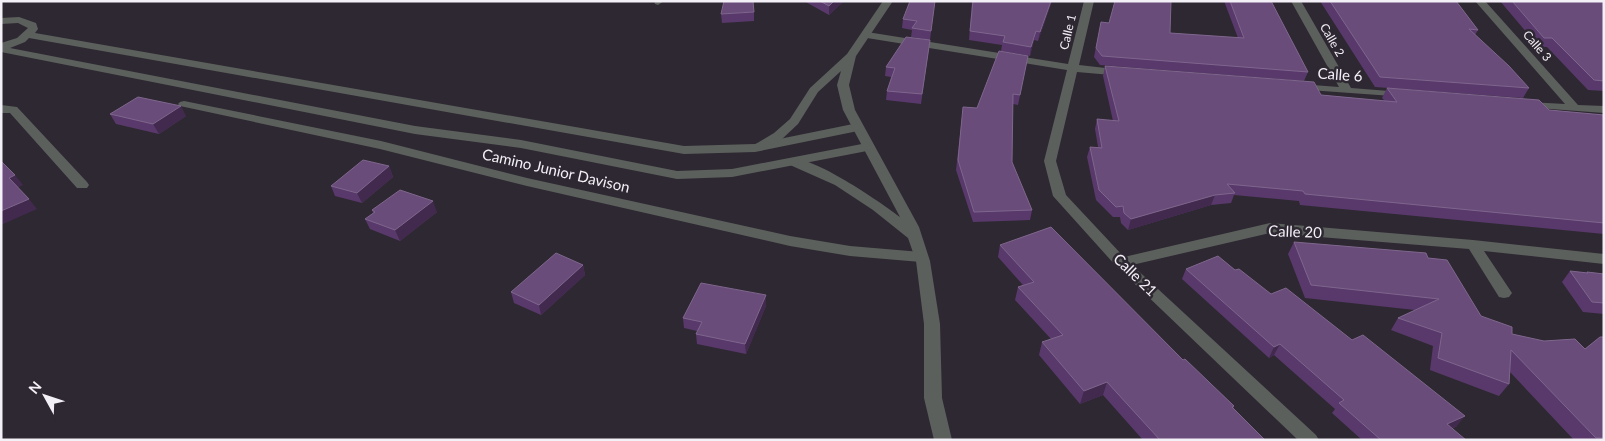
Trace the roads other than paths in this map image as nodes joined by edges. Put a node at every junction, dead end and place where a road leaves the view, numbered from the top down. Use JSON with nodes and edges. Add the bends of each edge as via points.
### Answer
{"nodes":[{"id":1,"x":888,"y":1,"type":"edge"},
{"id":2,"x":1088,"y":1,"type":"edge"},
{"id":3,"x":1296,"y":1,"type":"edge"},
{"id":4,"x":1480,"y":1,"type":"edge"},
{"id":5,"x":1,"y":21,"type":"edge"},
{"id":6,"x":28,"y":35,"type":"junction"},
{"id":7,"x":867,"y":35,"type":"junction"},
{"id":8,"x":1,"y":48,"type":"edge"},
{"id":9,"x":852,"y":56,"type":"junction"},
{"id":10,"x":1073,"y":68,"type":"junction"},
{"id":11,"x":1139,"y":74,"type":"edge"},
{"id":12,"x":1290,"y":86,"type":"edge"},
{"id":13,"x":1347,"y":91,"type":"junction"},
{"id":14,"x":1416,"y":96,"type":"edge"},
{"id":15,"x":184,"y":104,"type":"dead end"},
{"id":16,"x":1515,"y":104,"type":"edge"},
{"id":17,"x":1574,"y":108,"type":"junction"},
{"id":18,"x":1,"y":109,"type":"edge"},
{"id":19,"x":1604,"y":110,"type":"edge"},
{"id":20,"x":858,"y":127,"type":"junction"},
{"id":21,"x":867,"y":147,"type":"junction"},
{"id":22,"x":756,"y":148,"type":"junction"},
{"id":23,"x":794,"y":162,"type":"junction"},
{"id":24,"x":82,"y":186,"type":"dead end"},
{"id":25,"x":915,"y":236,"type":"junction"},
{"id":26,"x":1473,"y":245,"type":"junction"},
{"id":27,"x":922,"y":257,"type":"junction"},
{"id":28,"x":1604,"y":259,"type":"edge"},
{"id":29,"x":1121,"y":263,"type":"junction"},
{"id":30,"x":1504,"y":293,"type":"dead end"},
{"id":31,"x":942,"y":440,"type":"edge"},
{"id":32,"x":1310,"y":440,"type":"edge"}],
"edges":[{"from":1,"to":7,"type":"street"},
{"from":2,"to":10,"type":"street","name":"Calle 1"},
{"from":3,"to":13,"type":"street","name":"Calle 2"},
{"from":4,"to":17,"type":"street","name":"Calle 3"},
{"from":5,"to":6,"type":"street","via":[[27,22],[33,29]]},
{"from":6,"to":8,"type":"street"},
{"from":6,"to":22,"type":"street","via":[[684,150]]},
{"from":7,"to":9,"type":"street"},
{"from":7,"to":10,"type":"street"},
{"from":8,"to":23,"type":"street","via":[[415,130],[521,144],[677,175],[732,173]]},
{"from":9,"to":20,"type":"street","via":[[843,85],[849,110]]},
{"from":9,"to":22,"type":"street","via":[[814,90],[794,121],[778,136]]},
{"from":10,"to":11,"type":"street"},
{"from":10,"to":29,"type":"street","name":"Calle 21","via":[[1050,161],[1060,196]]},
{"from":12,"to":13,"type":"street","name":"Calle 6"},
{"from":13,"to":14,"type":"street","name":"Calle 6"},
{"from":15,"to":27,"type":"street","name":"Camino Junior Davison","via":[[381,145],[527,182],[790,241],[850,251]]},
{"from":16,"to":17,"type":"street"},
{"from":17,"to":19,"type":"street"},
{"from":18,"to":24,"type":"street","via":[[13,109]]},
{"from":20,"to":21,"type":"street"},
{"from":20,"to":22,"type":"street"},
{"from":21,"to":23,"type":"street"},
{"from":21,"to":25,"type":"street"},
{"from":23,"to":25,"type":"street","via":[[840,182]]},
{"from":25,"to":27,"type":"street"},
{"from":26,"to":28,"type":"street","name":"Calle 20"},
{"from":26,"to":29,"type":"street","name":"Calle 20","via":[[1270,228]]},
{"from":26,"to":30,"type":"street"},
{"from":27,"to":31,"type":"street","via":[[932,324],[934,398]]},
{"from":29,"to":32,"type":"street","name":"Calle 21"}]}
